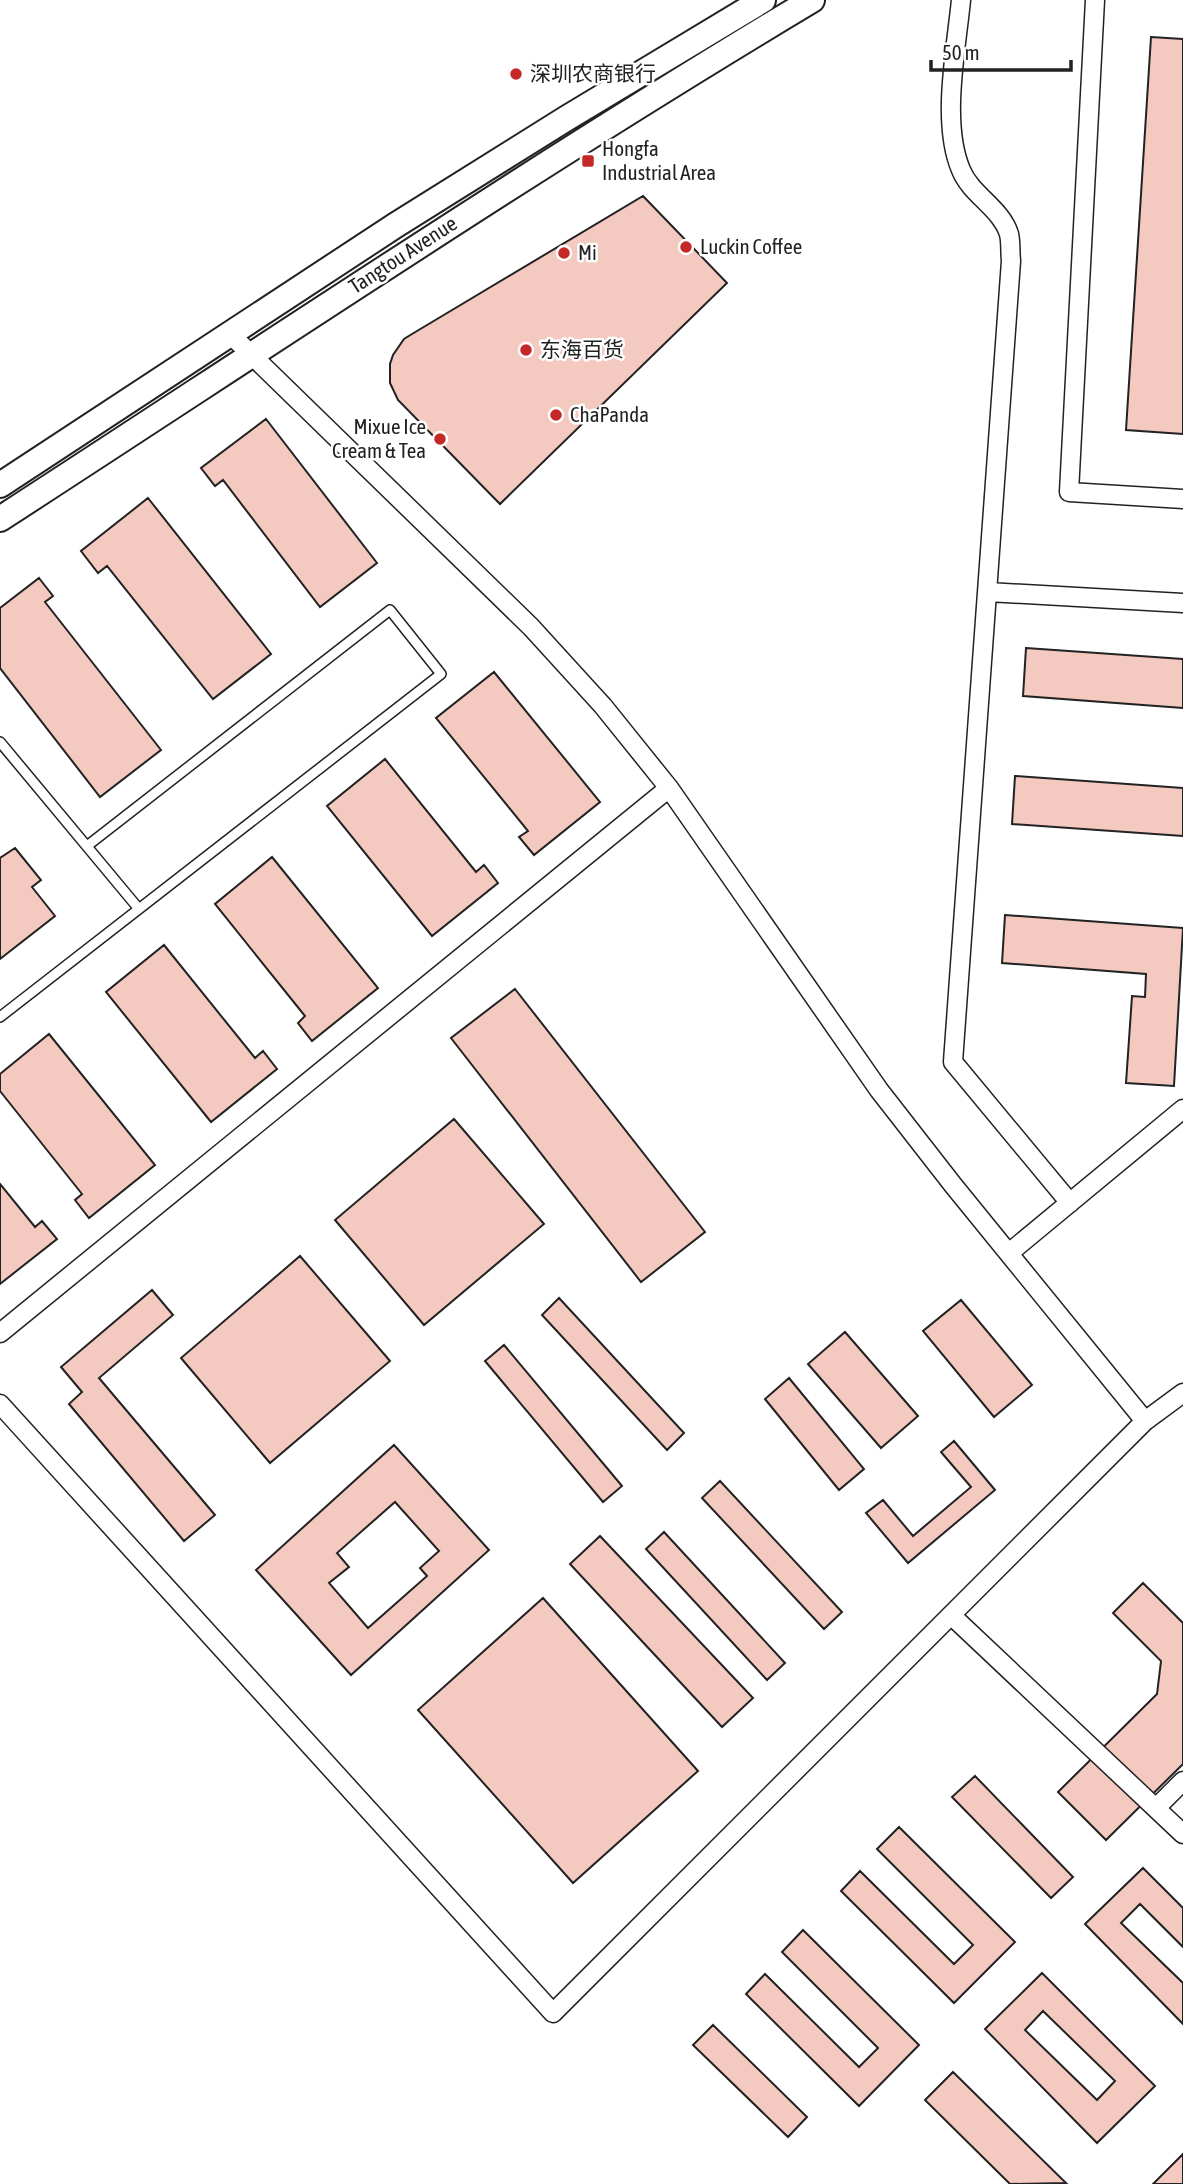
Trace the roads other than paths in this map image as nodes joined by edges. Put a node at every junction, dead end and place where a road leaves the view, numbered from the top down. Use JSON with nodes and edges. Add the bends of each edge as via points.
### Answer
{"nodes":[{"id":1,"x":763,"y":0,"type":"edge"},
{"id":2,"x":812,"y":0,"type":"edge"},
{"id":3,"x":961,"y":0,"type":"edge"},
{"id":4,"x":1095,"y":0,"type":"edge"},
{"id":5,"x":230,"y":334,"type":"junction"},
{"id":6,"x":251,"y":354,"type":"junction"},
{"id":7,"x":0,"y":485,"type":"edge"},
{"id":8,"x":1183,"y":499,"type":"edge"},
{"id":9,"x":0,"y":519,"type":"edge"},
{"id":10,"x":988,"y":592,"type":"junction"},
{"id":11,"x":1183,"y":603,"type":"edge"},
{"id":12,"x":0,"y":742,"type":"edge"},
{"id":13,"x":669,"y":788,"type":"junction"},
{"id":14,"x":87,"y":846,"type":"junction"},
{"id":15,"x":139,"y":909,"type":"junction"},
{"id":16,"x":0,"y":1017,"type":"edge"},
{"id":17,"x":1183,"y":1109,"type":"edge"},
{"id":18,"x":1070,"y":1203,"type":"junction"},
{"id":19,"x":1009,"y":1253,"type":"junction"},
{"id":20,"x":0,"y":1333,"type":"edge"},
{"id":21,"x":1183,"y":1393,"type":"edge"},
{"id":22,"x":0,"y":1404,"type":"edge"},
{"id":23,"x":1145,"y":1421,"type":"junction"},
{"id":24,"x":951,"y":1615,"type":"junction"},
{"id":25,"x":1183,"y":1781,"type":"edge"},
{"id":26,"x":1156,"y":1808,"type":"junction"},
{"id":27,"x":1183,"y":1834,"type":"edge"}],
"edges":[{"from":1,"to":5,"type":"main road","name":"Tangtou Avenue","via":[[396,225]]},
{"from":2,"to":6,"type":"main road","name":"Tangtou Avenue"},
{"from":3,"to":10,"type":"street","via":[[951,111],[953,143],[971,188],[1009,234],[1011,261]]},
{"from":4,"to":8,"type":"street","via":[[1069,492]]},
{"from":5,"to":6,"type":"street"},
{"from":5,"to":7,"type":"main road","name":"Tangtou Avenue"},
{"from":6,"to":9,"type":"main road","name":"Tangtou Avenue"},
{"from":6,"to":13,"type":"street","via":[[531,627]]},
{"from":10,"to":11,"type":"street"},
{"from":10,"to":18,"type":"street","via":[[953,1062]]},
{"from":12,"to":14,"type":"lane"},
{"from":13,"to":19,"type":"street","via":[[879,1090]]},
{"from":13,"to":20,"type":"street"},
{"from":14,"to":15,"type":"lane"},
{"from":14,"to":15,"type":"lane","via":[[390,610],[441,674]]},
{"from":15,"to":16,"type":"lane"},
{"from":17,"to":18,"type":"street"},
{"from":18,"to":19,"type":"street"},
{"from":19,"to":23,"type":"street"},
{"from":21,"to":23,"type":"street"},
{"from":22,"to":24,"type":"street","via":[[552,2013]]},
{"from":23,"to":24,"type":"street"},
{"from":24,"to":26,"type":"street"},
{"from":25,"to":26,"type":"street"},
{"from":26,"to":27,"type":"street"}]}
